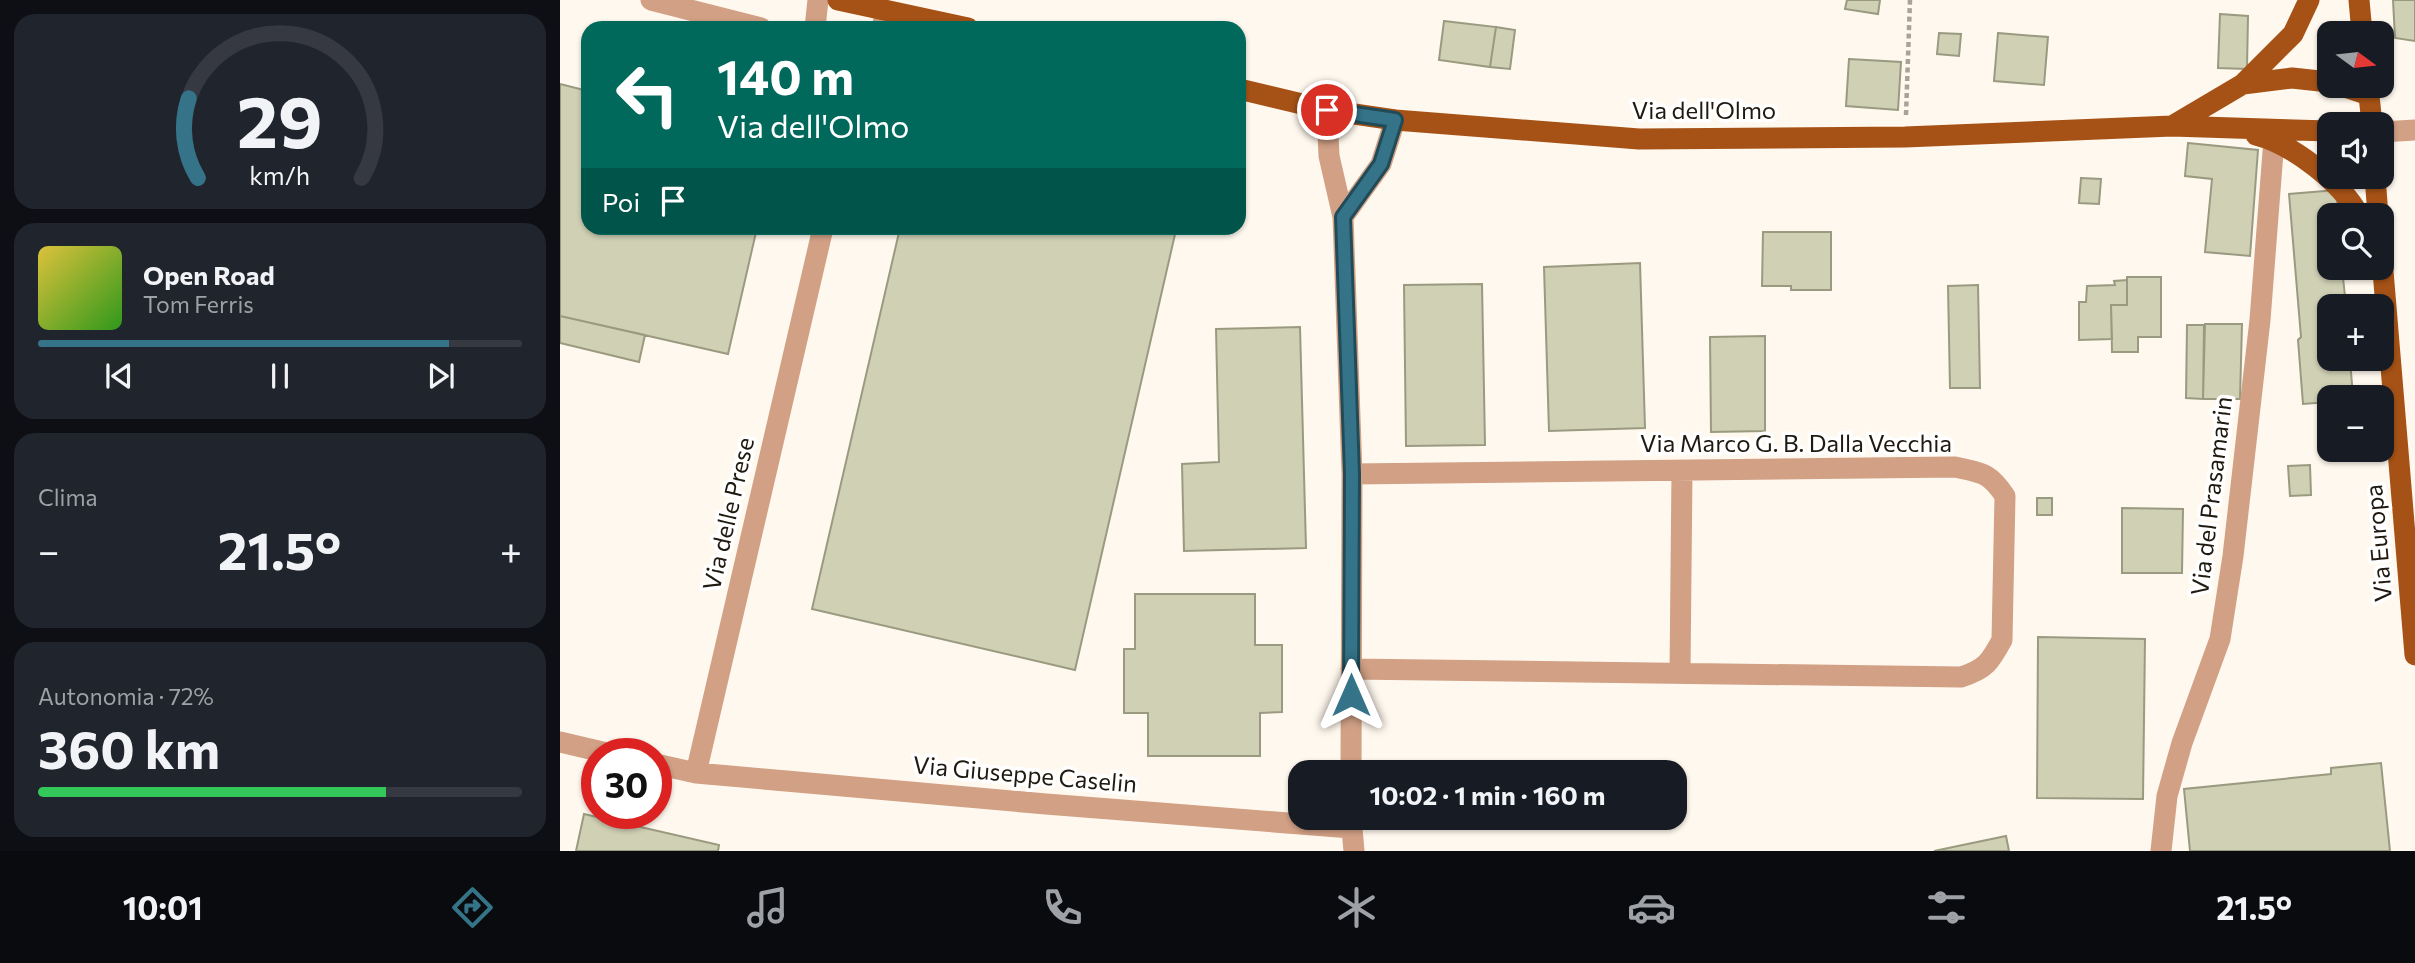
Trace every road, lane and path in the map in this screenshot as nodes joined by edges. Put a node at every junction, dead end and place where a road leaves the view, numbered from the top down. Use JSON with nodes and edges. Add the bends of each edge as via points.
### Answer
{"nodes":[{"id":1,"x":651,"y":0,"type":"edge"},
{"id":2,"x":818,"y":0,"type":"edge"},
{"id":3,"x":838,"y":0,"type":"edge"},
{"id":4,"x":1910,"y":0,"type":"edge"},
{"id":5,"x":2309,"y":0,"type":"edge"},
{"id":6,"x":2359,"y":0,"type":"edge"},
{"id":7,"x":884,"y":20,"type":"edge"},
{"id":8,"x":734,"y":21,"type":"edge"},
{"id":9,"x":816,"y":21,"type":"edge"},
{"id":10,"x":2361,"y":21,"type":"edge"},
{"id":11,"x":2317,"y":81,"type":"edge"},
{"id":12,"x":2243,"y":84,"type":"junction"},
{"id":13,"x":1246,"y":91,"type":"edge"},
{"id":14,"x":1327,"y":110,"type":"junction"},
{"id":15,"x":1395,"y":120,"type":"junction"},
{"id":16,"x":2172,"y":126,"type":"junction"},
{"id":17,"x":2234,"y":129,"type":"junction"},
{"id":18,"x":2415,"y":130,"type":"edge"},
{"id":19,"x":2317,"y":131,"type":"edge"},
{"id":20,"x":2394,"y":131,"type":"edge"},
{"id":21,"x":1905,"y":137,"type":"junction"},
{"id":22,"x":2274,"y":139,"type":"junction"},
{"id":23,"x":2350,"y":203,"type":"edge"},
{"id":24,"x":1343,"y":217,"type":"junction"},
{"id":25,"x":821,"y":235,"type":"edge"},
{"id":26,"x":2383,"y":280,"type":"edge"},
{"id":27,"x":1682,"y":470,"type":"junction"},
{"id":28,"x":1352,"y":474,"type":"junction"},
{"id":29,"x":2415,"y":655,"type":"edge"},
{"id":30,"x":1351,"y":669,"type":"junction"},
{"id":31,"x":1680,"y":673,"type":"junction"},
{"id":32,"x":560,"y":742,"type":"edge"},
{"id":33,"x":581,"y":747,"type":"edge"},
{"id":34,"x":1351,"y":760,"type":"edge"},
{"id":35,"x":672,"y":768,"type":"edge"},
{"id":36,"x":696,"y":773,"type":"junction"},
{"id":37,"x":1288,"y":819,"type":"edge"},
{"id":38,"x":1352,"y":830,"type":"edge"},
{"id":39,"x":1354,"y":851,"type":"edge"},
{"id":40,"x":2161,"y":851,"type":"edge"}],
"edges":[{"from":1,"to":8,"type":"street"},
{"from":2,"to":9,"type":"street"},
{"from":3,"to":7,"type":"main road"},
{"from":4,"to":21,"type":"path"},
{"from":5,"to":12,"type":"main road","name":"Via dell'Olmo","via":[[2293,34]]},
{"from":6,"to":10,"type":"main road"},
{"from":11,"to":12,"type":"main road","name":"Via dell'Olmo","via":[[2292,78]]},
{"from":12,"to":16,"type":"main road","name":"Via dell'Olmo"},
{"from":13,"to":14,"type":"main road","name":"Via dell'Olmo"},
{"from":14,"to":15,"type":"main road","name":"Via dell'Olmo"},
{"from":14,"to":24,"type":"street","via":[[1329,156]]},
{"from":15,"to":21,"type":"main road","name":"Via dell'Olmo","via":[[1639,139]]},
{"from":15,"to":24,"type":"street","via":[[1381,164]]},
{"from":16,"to":17,"type":"main road","name":"Via dell'Olmo"},
{"from":16,"to":21,"type":"main road","name":"Via dell'Olmo"},
{"from":17,"to":19,"type":"main road","name":"Via dell'Olmo"},
{"from":17,"to":22,"type":"main road","name":"Via dell'Olmo"},
{"from":18,"to":20,"type":"street"},
{"from":22,"to":23,"type":"main road","name":"Via dell'Olmo","via":[[2339,188]]},
{"from":22,"to":40,"type":"street","name":"Via del Prasamarin","via":[[2260,320],[2220,639],[2167,796]]},
{"from":24,"to":28,"type":"street"},
{"from":25,"to":36,"type":"street","name":"Via delle Prese"},
{"from":26,"to":29,"type":"main road","name":"Via Europa"},
{"from":27,"to":28,"type":"street","name":"Via Marco G. B. Dalla Vecchia"},
{"from":27,"to":31,"type":"street"},
{"from":27,"to":31,"type":"street","name":"Via Marco G. B. Dalla Vecchia","via":[[1955,467],[1994,479],[2005,496],[2002,640],[1980,671],[1961,677]]},
{"from":28,"to":30,"type":"street"},
{"from":30,"to":31,"type":"street","name":"Via Marco G. B. Dalla Vecchia"},
{"from":30,"to":34,"type":"street"},
{"from":32,"to":33,"type":"street"},
{"from":35,"to":36,"type":"street"},
{"from":36,"to":37,"type":"street","name":"Via Giuseppe Caselin","via":[[1033,803]]},
{"from":38,"to":39,"type":"street","name":"Via Giuseppe Caselin"}]}
